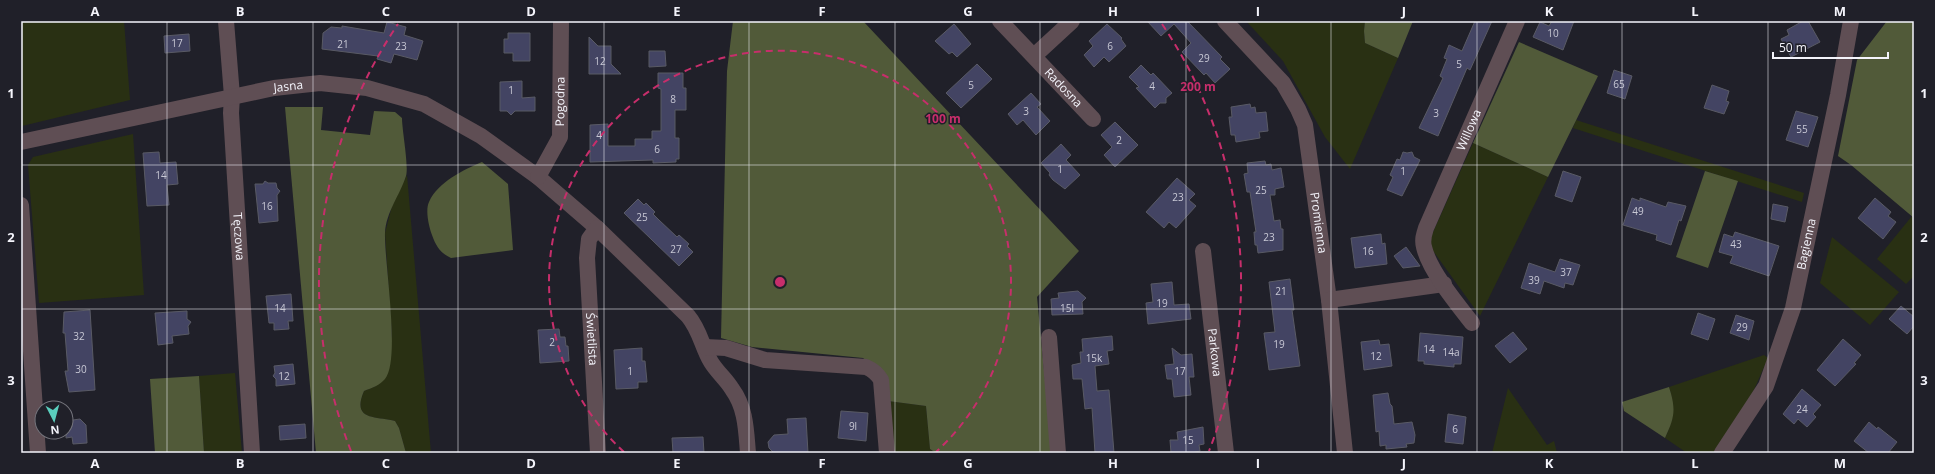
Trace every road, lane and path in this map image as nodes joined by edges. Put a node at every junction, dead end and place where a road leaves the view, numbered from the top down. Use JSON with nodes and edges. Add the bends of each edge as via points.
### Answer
{"nodes":[{"id":1,"x":226,"y":21,"type":"edge"},
{"id":2,"x":561,"y":21,"type":"edge"},
{"id":3,"x":1000,"y":21,"type":"edge"},
{"id":4,"x":1072,"y":21,"type":"edge"},
{"id":5,"x":1225,"y":21,"type":"edge"},
{"id":6,"x":1517,"y":21,"type":"edge"},
{"id":7,"x":1851,"y":21,"type":"edge"},
{"id":8,"x":1034,"y":56,"type":"junction"},
{"id":9,"x":232,"y":96,"type":"junction"},
{"id":10,"x":1093,"y":119,"type":"dead end"},
{"id":11,"x":21,"y":142,"type":"edge"},
{"id":12,"x":538,"y":177,"type":"junction"},
{"id":13,"x":21,"y":205,"type":"edge"},
{"id":14,"x":597,"y":228,"type":"junction"},
{"id":15,"x":1203,"y":251,"type":"dead end"},
{"id":16,"x":1444,"y":284,"type":"junction"},
{"id":17,"x":1329,"y":300,"type":"junction"},
{"id":18,"x":1472,"y":323,"type":"dead end"},
{"id":19,"x":1049,"y":337,"type":"dead end"},
{"id":20,"x":705,"y":348,"type":"junction"},
{"id":21,"x":38,"y":453,"type":"edge"},
{"id":22,"x":252,"y":453,"type":"edge"},
{"id":23,"x":598,"y":453,"type":"edge"},
{"id":24,"x":748,"y":453,"type":"edge"},
{"id":25,"x":887,"y":453,"type":"edge"},
{"id":26,"x":1058,"y":453,"type":"edge"},
{"id":27,"x":1226,"y":453,"type":"edge"},
{"id":28,"x":1345,"y":453,"type":"edge"},
{"id":29,"x":1722,"y":453,"type":"edge"}],
"edges":[{"from":1,"to":9,"type":"street","name":"Tęczowa"},
{"from":2,"to":12,"type":"street","name":"Pogodna","via":[[560,137]]},
{"from":3,"to":8,"type":"street","name":"Radosna"},
{"from":4,"to":8,"type":"street"},
{"from":5,"to":17,"type":"street","name":"Promienna","via":[[1283,83],[1305,125]]},
{"from":6,"to":16,"type":"street","name":"Willowa","via":[[1426,228],[1424,248]]},
{"from":7,"to":29,"type":"street","name":"Bagienna","via":[[1793,308],[1766,386]]},
{"from":8,"to":10,"type":"street","name":"Radosna"},
{"from":9,"to":11,"type":"street","name":"Jasna"},
{"from":9,"to":12,"type":"street","name":"Jasna","via":[[298,84],[320,83],[367,88],[424,104],[481,136]]},
{"from":9,"to":22,"type":"street","name":"Tęczowa"},
{"from":12,"to":14,"type":"street","name":"Jasna"},
{"from":13,"to":21,"type":"street"},
{"from":14,"to":20,"type":"street","name":"Jasna","via":[[688,316],[697,327]]},
{"from":14,"to":23,"type":"street","name":"Świetlista","via":[[589,239],[587,258]]},
{"from":15,"to":27,"type":"street","name":"Parkowa"},
{"from":16,"to":17,"type":"street"},
{"from":16,"to":18,"type":"street"},
{"from":17,"to":28,"type":"street","name":"Promienna"},
{"from":19,"to":26,"type":"street"},
{"from":20,"to":24,"type":"street","name":"Jasna","via":[[712,363],[733,389],[743,410]]},
{"from":20,"to":25,"type":"street","via":[[726,348],[765,360],[866,367],[877,373],[881,380]]}]}
